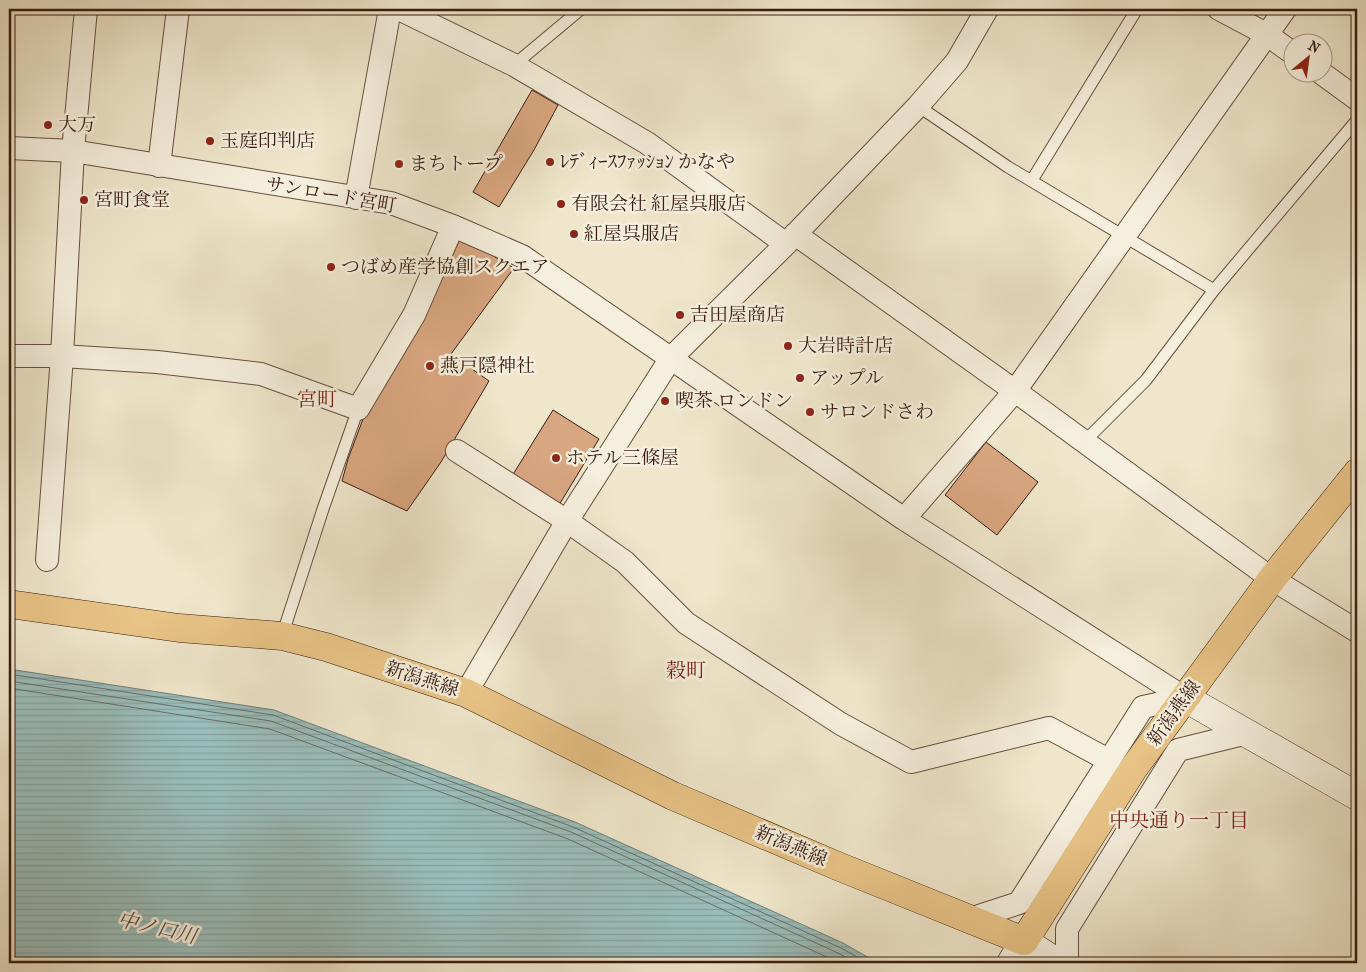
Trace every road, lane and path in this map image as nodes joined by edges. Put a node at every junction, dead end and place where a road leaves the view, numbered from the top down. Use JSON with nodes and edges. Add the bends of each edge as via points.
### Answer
{"nodes":[{"id":1,"x":86,"y":9,"type":"edge"},
{"id":2,"x":178,"y":9,"type":"edge"},
{"id":3,"x":390,"y":9,"type":"edge"},
{"id":4,"x":399,"y":9,"type":"edge"},
{"id":5,"x":581,"y":9,"type":"edge"},
{"id":6,"x":987,"y":9,"type":"edge"},
{"id":7,"x":1137,"y":9,"type":"edge"},
{"id":8,"x":1219,"y":9,"type":"edge"},
{"id":9,"x":1284,"y":9,"type":"edge"},
{"id":10,"x":1266,"y":34,"type":"junction"},
{"id":11,"x":1284,"y":47,"type":"edge"},
{"id":12,"x":514,"y":65,"type":"junction"},
{"id":13,"x":1334,"y":82,"type":"edge"},
{"id":14,"x":1357,"y":99,"type":"edge"},
{"id":15,"x":918,"y":106,"type":"junction"},
{"id":16,"x":1357,"y":120,"type":"edge"},
{"id":17,"x":9,"y":148,"type":"edge"},
{"id":18,"x":73,"y":151,"type":"junction"},
{"id":19,"x":159,"y":166,"type":"junction"},
{"id":20,"x":1032,"y":180,"type":"junction"},
{"id":21,"x":356,"y":198,"type":"junction"},
{"id":22,"x":453,"y":226,"type":"junction"},
{"id":23,"x":1124,"y":235,"type":"junction"},
{"id":24,"x":790,"y":239,"type":"junction"},
{"id":25,"x":1214,"y":290,"type":"junction"},
{"id":26,"x":9,"y":356,"type":"edge"},
{"id":27,"x":62,"y":356,"type":"junction"},
{"id":28,"x":671,"y":358,"type":"junction"},
{"id":29,"x":1015,"y":391,"type":"junction"},
{"id":30,"x":358,"y":409,"type":"junction"},
{"id":31,"x":1084,"y":442,"type":"junction"},
{"id":32,"x":457,"y":451,"type":"dead end"},
{"id":33,"x":1357,"y":473,"type":"edge"},
{"id":34,"x":904,"y":519,"type":"junction"},
{"id":35,"x":567,"y":521,"type":"junction"},
{"id":36,"x":47,"y":560,"type":"dead end"},
{"id":37,"x":1272,"y":579,"type":"junction"},
{"id":38,"x":9,"y":604,"type":"edge"},
{"id":39,"x":1357,"y":630,"type":"edge"},
{"id":40,"x":282,"y":636,"type":"junction"},
{"id":41,"x":466,"y":693,"type":"junction"},
{"id":42,"x":1185,"y":698,"type":"junction"},
{"id":43,"x":1247,"y":733,"type":"junction"},
{"id":44,"x":1110,"y":762,"type":"junction"},
{"id":45,"x":1357,"y":796,"type":"edge"},
{"id":46,"x":970,"y":919,"type":"junction"},
{"id":47,"x":1018,"y":952,"type":"edge"},
{"id":48,"x":1058,"y":963,"type":"edge"},
{"id":49,"x":1067,"y":963,"type":"edge"}],
"edges":[{"from":1,"to":18,"type":"street"},
{"from":2,"to":19,"type":"street"},
{"from":3,"to":21,"type":"street"},
{"from":4,"to":12,"type":"street"},
{"from":5,"to":12,"type":"lane"},
{"from":6,"to":15,"type":"street","via":[[956,61]]},
{"from":7,"to":20,"type":"lane"},
{"from":8,"to":10,"type":"street"},
{"from":9,"to":10,"type":"street"},
{"from":10,"to":11,"type":"street"},
{"from":10,"to":23,"type":"street"},
{"from":12,"to":24,"type":"street","via":[[647,143]]},
{"from":13,"to":14,"type":"street"},
{"from":15,"to":20,"type":"lane"},
{"from":15,"to":24,"type":"street"},
{"from":16,"to":25,"type":"lane"},
{"from":17,"to":18,"type":"street","name":"サンロード宮町"},
{"from":18,"to":19,"type":"street","name":"サンロード宮町"},
{"from":18,"to":27,"type":"street"},
{"from":19,"to":21,"type":"street","name":"サンロード宮町"},
{"from":20,"to":23,"type":"lane"},
{"from":21,"to":22,"type":"street","name":"サンロード宮町","via":[[391,203]]},
{"from":22,"to":28,"type":"street","name":"サンロード宮町","via":[[522,256]]},
{"from":22,"to":30,"type":"street","via":[[414,315]]},
{"from":23,"to":25,"type":"lane"},
{"from":23,"to":29,"type":"street"},
{"from":24,"to":28,"type":"street"},
{"from":24,"to":29,"type":"street"},
{"from":25,"to":31,"type":"lane","via":[[1146,380]]},
{"from":26,"to":27,"type":"street"},
{"from":27,"to":30,"type":"street","via":[[157,362],[261,374]]},
{"from":27,"to":36,"type":"street"},
{"from":28,"to":34,"type":"street","name":"サンロード宮町"},
{"from":28,"to":35,"type":"street"},
{"from":29,"to":31,"type":"street"},
{"from":29,"to":34,"type":"street"},
{"from":30,"to":40,"type":"lane"},
{"from":31,"to":37,"type":"street"},
{"from":32,"to":35,"type":"street"},
{"from":33,"to":37,"type":"main road","name":"新潟燕線"},
{"from":34,"to":42,"type":"street","name":"サンロード宮町"},
{"from":35,"to":41,"type":"street"},
{"from":35,"to":44,"type":"street","via":[[625,562],[686,623],[841,724],[911,762],[1049,728]]},
{"from":37,"to":39,"type":"street"},
{"from":37,"to":42,"type":"main road","name":"新潟燕線"},
{"from":38,"to":40,"type":"main road","name":"新潟燕線","via":[[179,628]]},
{"from":40,"to":41,"type":"main road","name":"新潟燕線","via":[[326,647]]},
{"from":41,"to":46,"type":"main road","name":"新潟燕線","via":[[673,796]]},
{"from":42,"to":43,"type":"street"},
{"from":42,"to":44,"type":"street","via":[[1144,707]]},
{"from":42,"to":47,"type":"main road","name":"新潟燕線","via":[[1132,770]]},
{"from":43,"to":45,"type":"street"},
{"from":43,"to":49,"type":"street","via":[[1178,750],[1067,929]]},
{"from":44,"to":46,"type":"street","via":[[1019,903]]},
{"from":46,"to":47,"type":"main road","name":"新潟燕線"},
{"from":47,"to":48,"type":"street"}]}
